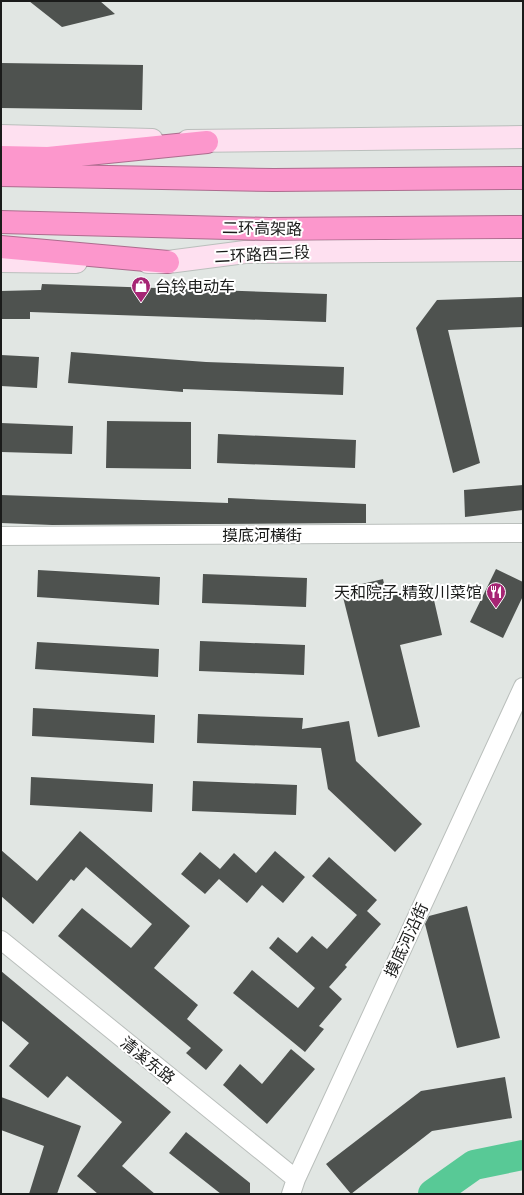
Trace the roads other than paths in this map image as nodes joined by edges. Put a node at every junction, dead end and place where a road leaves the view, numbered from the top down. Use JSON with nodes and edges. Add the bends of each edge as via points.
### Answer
{"nodes":[{"id":1,"x":1,"y":136,"type":"edge"},
{"id":2,"x":523,"y":137,"type":"edge"},
{"id":3,"x":207,"y":142,"type":"junction"},
{"id":4,"x":1,"y":157,"type":"edge"},
{"id":5,"x":1,"y":175,"type":"edge"},
{"id":6,"x":523,"y":178,"type":"edge"},
{"id":7,"x":1,"y":222,"type":"edge"},
{"id":8,"x":523,"y":227,"type":"edge"},
{"id":9,"x":1,"y":247,"type":"edge"},
{"id":10,"x":523,"y":250,"type":"edge"},
{"id":11,"x":1,"y":261,"type":"edge"},
{"id":12,"x":168,"y":262,"type":"junction"},
{"id":13,"x":523,"y":533,"type":"edge"},
{"id":14,"x":1,"y":536,"type":"edge"},
{"id":15,"x":523,"y":687,"type":"edge"},
{"id":16,"x":1,"y":940,"type":"edge"},
{"id":17,"x":293,"y":1187,"type":"edge"}],
"edges":[{"from":1,"to":3,"type":"main road"},
{"from":2,"to":3,"type":"main road"},
{"from":3,"to":4,"type":"highway","via":[[48,158]]},
{"from":5,"to":6,"type":"highway","via":[[274,180]]},
{"from":7,"to":8,"type":"highway","name":"二环高架路","via":[[269,229]]},
{"from":9,"to":12,"type":"highway"},
{"from":10,"to":12,"type":"main road","name":"二环路西三段","via":[[245,252]]},
{"from":11,"to":12,"type":"main road","name":"二环路西三段"},
{"from":13,"to":14,"type":"street","name":"摸底河横街"},
{"from":15,"to":17,"type":"street","name":"摸底河沿街"},
{"from":16,"to":17,"type":"street","name":"清溪东路"}]}
